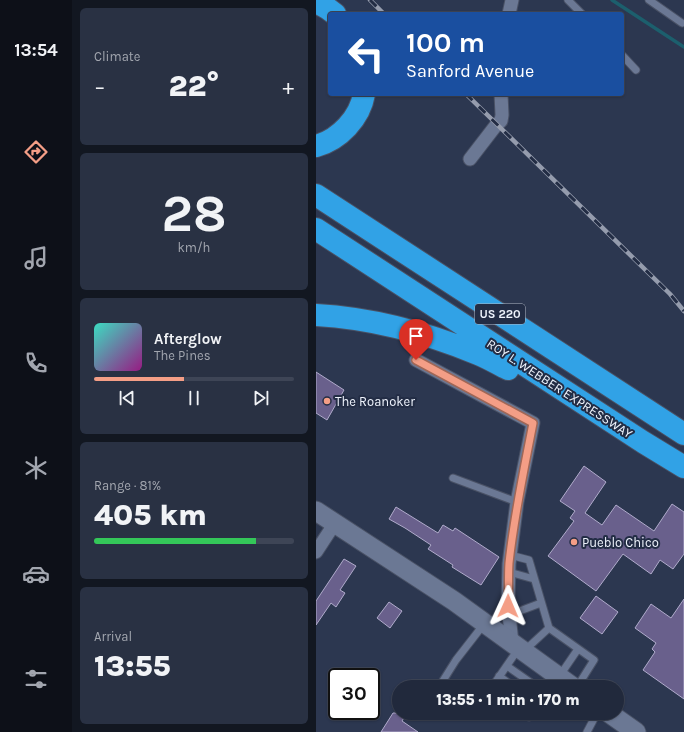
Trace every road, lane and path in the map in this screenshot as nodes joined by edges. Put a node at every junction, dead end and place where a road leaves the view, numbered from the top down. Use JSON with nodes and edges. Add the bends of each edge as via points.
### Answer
{"nodes":[{"id":1,"x":512,"y":0,"type":"edge"},
{"id":2,"x":568,"y":0,"type":"edge"},
{"id":3,"x":649,"y":0,"type":"edge"},
{"id":4,"x":316,"y":2,"type":"edge"},
{"id":5,"x":332,"y":12,"type":"edge"},
{"id":6,"x":509,"y":12,"type":"edge"},
{"id":7,"x":580,"y":12,"type":"edge"},
{"id":8,"x":682,"y":23,"type":"dead end"},
{"id":9,"x":624,"y":57,"type":"edge"},
{"id":10,"x":636,"y":70,"type":"dead end"},
{"id":11,"x":364,"y":96,"type":"edge"},
{"id":12,"x":501,"y":96,"type":"edge"},
{"id":13,"x":316,"y":146,"type":"edge"},
{"id":14,"x":470,"y":159,"type":"dead end"},
{"id":15,"x":316,"y":195,"type":"edge"},
{"id":16,"x":316,"y":229,"type":"edge"},
{"id":17,"x":316,"y":315,"type":"edge"},
{"id":18,"x":416,"y":360,"type":"dead end"},
{"id":19,"x":684,"y":434,"type":"edge"},
{"id":20,"x":643,"y":442,"type":"junction"},
{"id":21,"x":684,"y":467,"type":"edge"},
{"id":22,"x":453,"y":478,"type":"dead end"},
{"id":23,"x":518,"y":502,"type":"junction"},
{"id":24,"x":316,"y":510,"type":"edge"},
{"id":25,"x":335,"y":523,"type":"junction"},
{"id":26,"x":316,"y":552,"type":"edge"},
{"id":27,"x":510,"y":555,"type":"junction"},
{"id":28,"x":509,"y":572,"type":"junction"},
{"id":29,"x":534,"y":579,"type":"junction"},
{"id":30,"x":541,"y":603,"type":"junction"},
{"id":31,"x":509,"y":615,"type":"junction"},
{"id":32,"x":485,"y":623,"type":"junction"},
{"id":33,"x":549,"y":628,"type":"junction"},
{"id":34,"x":518,"y":647,"type":"junction"},
{"id":35,"x":578,"y":649,"type":"junction"},
{"id":36,"x":507,"y":666,"type":"junction"},
{"id":37,"x":499,"y":676,"type":"junction"},
{"id":38,"x":443,"y":680,"type":"edge"},
{"id":39,"x":496,"y":680,"type":"edge"},
{"id":40,"x":504,"y":680,"type":"edge"},
{"id":41,"x":527,"y":680,"type":"edge"},
{"id":42,"x":557,"y":680,"type":"edge"},
{"id":43,"x":564,"y":680,"type":"edge"},
{"id":44,"x":581,"y":680,"type":"edge"},
{"id":45,"x":594,"y":720,"type":"edge"},
{"id":46,"x":619,"y":720,"type":"edge"},
{"id":47,"x":588,"y":732,"type":"edge"},
{"id":48,"x":636,"y":732,"type":"edge"}],
"edges":[{"from":1,"to":6,"type":"street"},
{"from":2,"to":7,"type":"lane"},
{"from":3,"to":8,"type":"lane"},
{"from":4,"to":5,"type":"highway"},
{"from":9,"to":10,"type":"lane"},
{"from":11,"to":13,"type":"highway","via":[[352,122],[333,139]]},
{"from":12,"to":14,"type":"street","via":[[500,121]]},
{"from":15,"to":19,"type":"highway","number":"US 220"},
{"from":16,"to":20,"type":"highway","name":"ROY L. WEBBER EXPRESSWAY","number":"US 220"},
{"from":17,"to":20,"type":"highway","via":[[363,320],[440,340],[478,354]]},
{"from":18,"to":23,"type":"street","via":[[533,423]]},
{"from":20,"to":21,"type":"highway","name":"ROY L. WEBBER EXPRESSWAY","number":"US 220"},
{"from":22,"to":23,"type":"lane"},
{"from":23,"to":27,"type":"street"},
{"from":24,"to":25,"type":"main road"},
{"from":25,"to":26,"type":"street"},
{"from":25,"to":32,"type":"main road"},
{"from":27,"to":28,"type":"street"},
{"from":27,"to":29,"type":"lane","via":[[529,560]]},
{"from":28,"to":29,"type":"lane"},
{"from":28,"to":31,"type":"street"},
{"from":29,"to":30,"type":"lane"},
{"from":30,"to":31,"type":"lane"},
{"from":30,"to":33,"type":"lane"},
{"from":31,"to":34,"type":"street"},
{"from":32,"to":34,"type":"main road"},
{"from":32,"to":38,"type":"lane"},
{"from":33,"to":34,"type":"lane"},
{"from":33,"to":35,"type":"lane"},
{"from":34,"to":36,"type":"lane"},
{"from":34,"to":42,"type":"main road"},
{"from":35,"to":43,"type":"lane"},
{"from":35,"to":44,"type":"lane","via":[[594,660]]},
{"from":36,"to":37,"type":"lane"},
{"from":36,"to":41,"type":"lane"},
{"from":37,"to":39,"type":"lane"},
{"from":37,"to":40,"type":"lane"},
{"from":45,"to":47,"type":"lane"},
{"from":46,"to":48,"type":"main road"}]}
